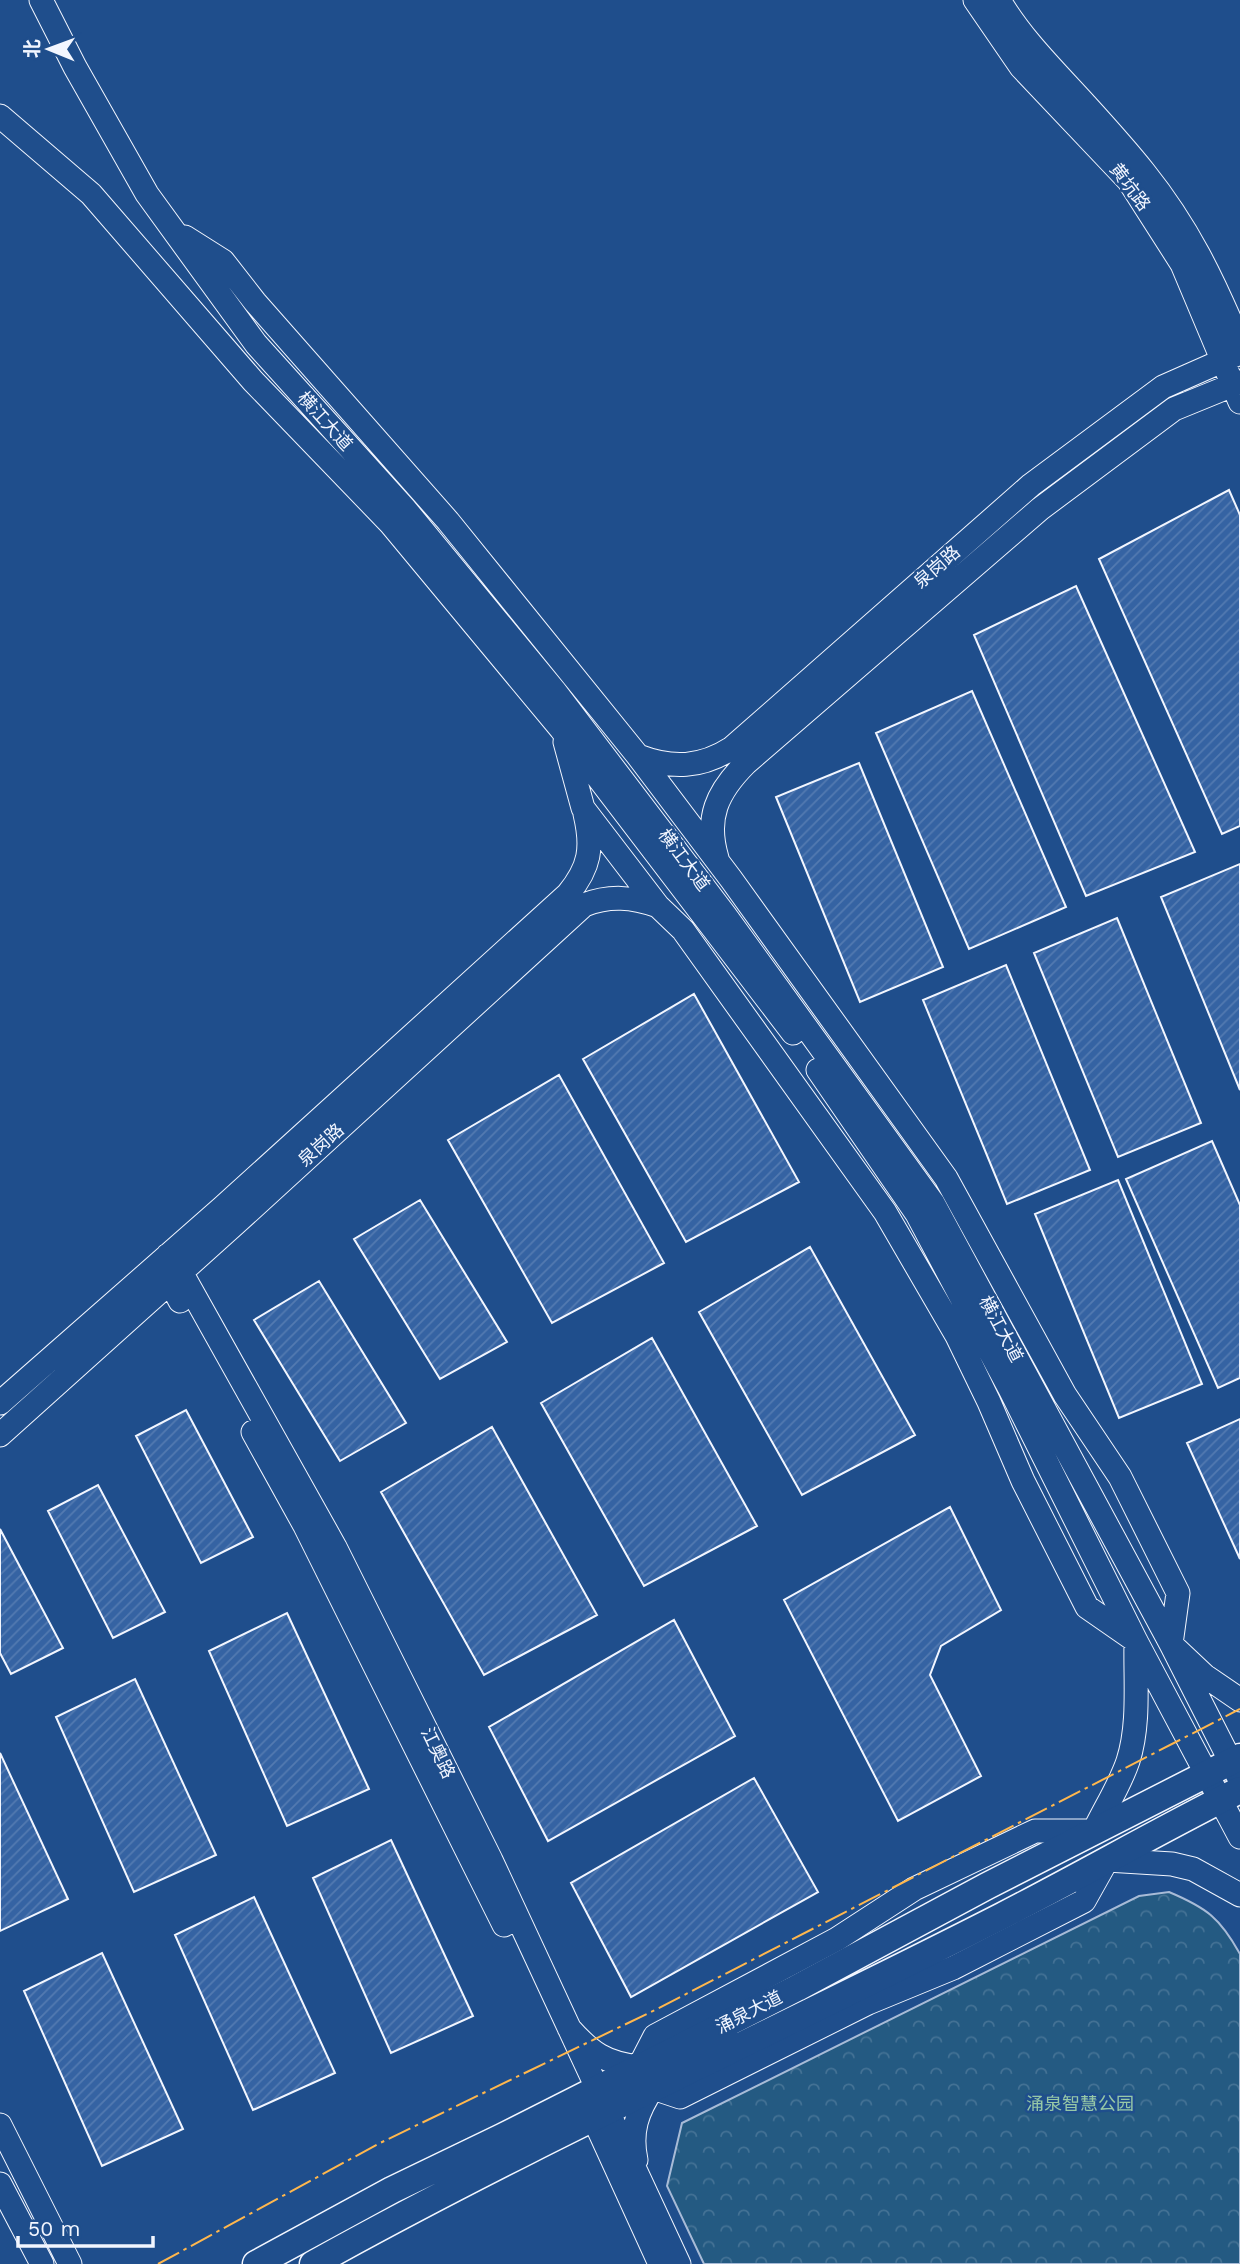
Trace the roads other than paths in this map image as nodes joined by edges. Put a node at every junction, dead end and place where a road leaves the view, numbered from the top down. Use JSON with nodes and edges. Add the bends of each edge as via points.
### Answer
{"nodes":[{"id":1,"x":41,"y":0,"type":"edge"},
{"id":2,"x":975,"y":0,"type":"edge"},
{"id":3,"x":999,"y":0,"type":"edge"},
{"id":4,"x":0,"y":116,"type":"edge"},
{"id":5,"x":172,"y":228,"type":"junction"},
{"id":6,"x":1240,"y":344,"type":"edge"},
{"id":7,"x":1231,"y":356,"type":"edge"},
{"id":8,"x":1238,"y":390,"type":"edge"},
{"id":9,"x":606,"y":718,"type":"junction"},
{"id":10,"x":561,"y":729,"type":"junction"},
{"id":11,"x":587,"y":734,"type":"junction"},
{"id":12,"x":638,"y":756,"type":"junction"},
{"id":13,"x":739,"y":756,"type":"junction"},
{"id":14,"x":583,"y":808,"type":"junction"},
{"id":15,"x":719,"y":864,"type":"junction"},
{"id":16,"x":745,"y":899,"type":"junction"},
{"id":17,"x":574,"y":901,"type":"junction"},
{"id":18,"x":658,"y":906,"type":"junction"},
{"id":19,"x":721,"y":924,"type":"junction"},
{"id":20,"x":697,"y":949,"type":"junction"},
{"id":21,"x":169,"y":1269,"type":"junction"},
{"id":22,"x":0,"y":1403,"type":"edge"},
{"id":23,"x":0,"y":1435,"type":"edge"},
{"id":24,"x":1136,"y":1641,"type":"junction"},
{"id":25,"x":1171,"y":1644,"type":"junction"},
{"id":26,"x":1240,"y":1700,"type":"edge"},
{"id":27,"x":1237,"y":1766,"type":"edge"},
{"id":28,"x":1206,"y":1773,"type":"junction"},
{"id":29,"x":1230,"y":1794,"type":"edge"},
{"id":30,"x":1094,"y":1830,"type":"junction"},
{"id":31,"x":1240,"y":1837,"type":"edge"},
{"id":32,"x":1107,"y":1860,"type":"junction"},
{"id":33,"x":1240,"y":1895,"type":"edge"},
{"id":34,"x":569,"y":2028,"type":"junction"},
{"id":35,"x":646,"y":2078,"type":"junction"},
{"id":36,"x":596,"y":2103,"type":"junction"},
{"id":37,"x":0,"y":2125,"type":"edge"},
{"id":38,"x":640,"y":2180,"type":"junction"},
{"id":39,"x":0,"y":2184,"type":"edge"},
{"id":40,"x":42,"y":2264,"type":"edge"},
{"id":41,"x":70,"y":2264,"type":"edge"},
{"id":42,"x":256,"y":2264,"type":"edge"},
{"id":43,"x":313,"y":2264,"type":"edge"},
{"id":44,"x":660,"y":2264,"type":"edge"},
{"id":45,"x":680,"y":2264,"type":"edge"}],
"edges":[{"from":1,"to":5,"type":"street","name":"横江大道","via":[[140,183]]},
{"from":2,"to":7,"type":"street","name":"黄坑路","via":[[1021,67],[1129,181]]},
{"from":3,"to":6,"type":"street","name":"黄坑路","via":[[1044,61],[1145,173],[1189,234]]},
{"from":4,"to":10,"type":"street","name":"横江大道","via":[[91,194],[253,381],[390,523]]},
{"from":5,"to":9,"type":"street","via":[[223,261],[449,521]]},
{"from":5,"to":11,"type":"street","name":"横江大道","via":[[256,344],[405,509]]},
{"from":7,"to":8,"type":"street","name":"黄坑路"},
{"from":7,"to":13,"type":"street","name":"泉岗路","via":[[1163,387],[1031,485]]},
{"from":8,"to":13,"type":"street","name":"泉岗路","via":[[1174,409],[1040,509]]},
{"from":9,"to":11,"type":"street"},
{"from":9,"to":12,"type":"street"},
{"from":10,"to":14,"type":"street","name":"泉岗路"},
{"from":10,"to":19,"type":"street","name":"横江大道"},
{"from":11,"to":19,"type":"street","name":"横江大道"},
{"from":12,"to":13,"type":"street","name":"泉岗路","via":[[688,766]]},
{"from":12,"to":15,"type":"street"},
{"from":13,"to":15,"type":"street","name":"泉岗路","via":[[712,822]]},
{"from":14,"to":17,"type":"street","name":"泉岗路","via":[[589,853]]},
{"from":14,"to":18,"type":"street"},
{"from":15,"to":16,"type":"street"},
{"from":16,"to":19,"type":"street"},
{"from":16,"to":25,"type":"street","via":[[946,1178],[1065,1395],[1120,1477],[1178,1593]]},
{"from":17,"to":18,"type":"street","name":"泉岗路","via":[[624,897]]},
{"from":17,"to":21,"type":"street","name":"泉岗路"},
{"from":18,"to":20,"type":"street"},
{"from":19,"to":20,"type":"street"},
{"from":19,"to":24,"type":"street","name":"横江大道","via":[[917,1214]]},
{"from":19,"to":25,"type":"street","name":"横江大道","via":[[933,1203]]},
{"from":20,"to":24,"type":"street","via":[[885,1212],[957,1336],[1087,1607]]},
{"from":21,"to":22,"type":"street","name":"泉岗路"},
{"from":21,"to":23,"type":"street","name":"泉岗路"},
{"from":21,"to":34,"type":"street","name":"江奥路","via":[[335,1547]]},
{"from":21,"to":36,"type":"street","name":"江奥路","via":[[305,1526]]},
{"from":24,"to":28,"type":"street","name":"横江大道"},
{"from":24,"to":30,"type":"street","via":[[1132,1744]]},
{"from":25,"to":26,"type":"street"},
{"from":25,"to":27,"type":"street","name":"横江大道"},
{"from":27,"to":28,"type":"main road","name":"涌泉大道"},
{"from":28,"to":29,"type":"street","name":"横江大道"},
{"from":28,"to":30,"type":"main road","name":"涌泉大道"},
{"from":29,"to":31,"type":"street","name":"横江大道"},
{"from":29,"to":32,"type":"main road","name":"涌泉大道"},
{"from":30,"to":35,"type":"main road","name":"涌泉大道","via":[[797,1988]]},
{"from":32,"to":33,"type":"street","via":[[1192,1869]]},
{"from":32,"to":35,"type":"main road","name":"涌泉大道","via":[[1002,1916]]},
{"from":34,"to":35,"type":"street","via":[[593,2053]]},
{"from":34,"to":36,"type":"street","name":"江奥路"},
{"from":35,"to":36,"type":"main road","name":"涌泉大道"},
{"from":35,"to":38,"type":"street","via":[[635,2121]]},
{"from":36,"to":38,"type":"street","name":"江奥路"},
{"from":36,"to":42,"type":"main road","name":"涌泉大道","via":[[392,2190]]},
{"from":36,"to":43,"type":"main road","name":"涌泉大道"},
{"from":36,"to":44,"type":"street","name":"江奥路"},
{"from":37,"to":41,"type":"street"},
{"from":38,"to":45,"type":"street","name":"江奥路"},
{"from":39,"to":40,"type":"street"}]}
